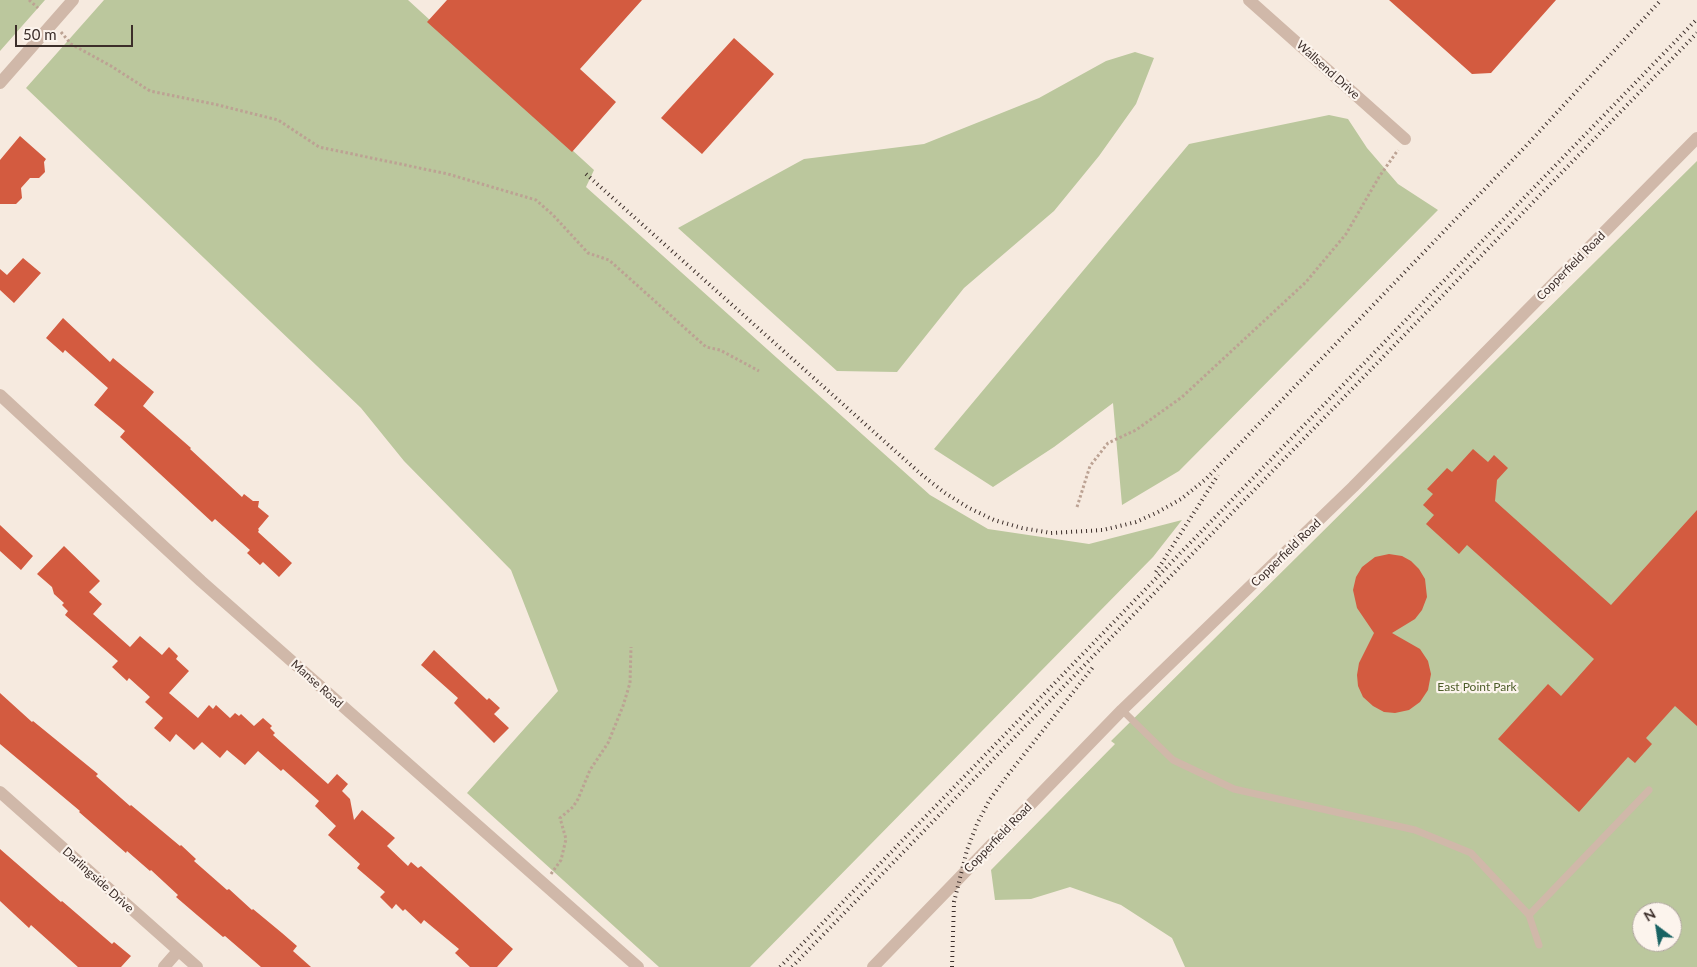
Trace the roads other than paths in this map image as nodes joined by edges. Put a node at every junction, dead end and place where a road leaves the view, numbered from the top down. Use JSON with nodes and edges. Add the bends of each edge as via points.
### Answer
{"nodes":[{"id":1,"x":73,"y":0,"type":"edge"},
{"id":2,"x":1249,"y":0,"type":"edge"},
{"id":3,"x":0,"y":83,"type":"edge"},
{"id":4,"x":1697,"y":138,"type":"edge"},
{"id":5,"x":1405,"y":140,"type":"road end"},
{"id":6,"x":0,"y":395,"type":"edge"},
{"id":7,"x":1122,"y":710,"type":"junction"},
{"id":8,"x":1649,"y":790,"type":"dead end"},
{"id":9,"x":0,"y":792,"type":"edge"},
{"id":10,"x":1530,"y":915,"type":"junction"},
{"id":11,"x":1539,"y":945,"type":"dead end"},
{"id":12,"x":178,"y":951,"type":"junction"},
{"id":13,"x":164,"y":967,"type":"edge"},
{"id":14,"x":198,"y":967,"type":"edge"},
{"id":15,"x":638,"y":967,"type":"edge"},
{"id":16,"x":873,"y":967,"type":"edge"}],
"edges":[{"from":1,"to":3,"type":"street"},
{"from":2,"to":5,"type":"street","name":"Wallsend Drive"},
{"from":4,"to":7,"type":"street","name":"Copperfield Road","via":[[1353,487]]},
{"from":6,"to":15,"type":"street","name":"Manse Road","via":[[201,581]]},
{"from":7,"to":10,"type":"lane","via":[[1173,760],[1234,789],[1416,830],[1471,854]]},
{"from":7,"to":16,"type":"street","name":"Copperfield Road"},
{"from":8,"to":10,"type":"lane"},
{"from":9,"to":12,"type":"street","name":"Darlingside Drive"},
{"from":10,"to":11,"type":"lane"},
{"from":12,"to":13,"type":"street"},
{"from":12,"to":14,"type":"street","name":"Darlingside Drive"}]}
